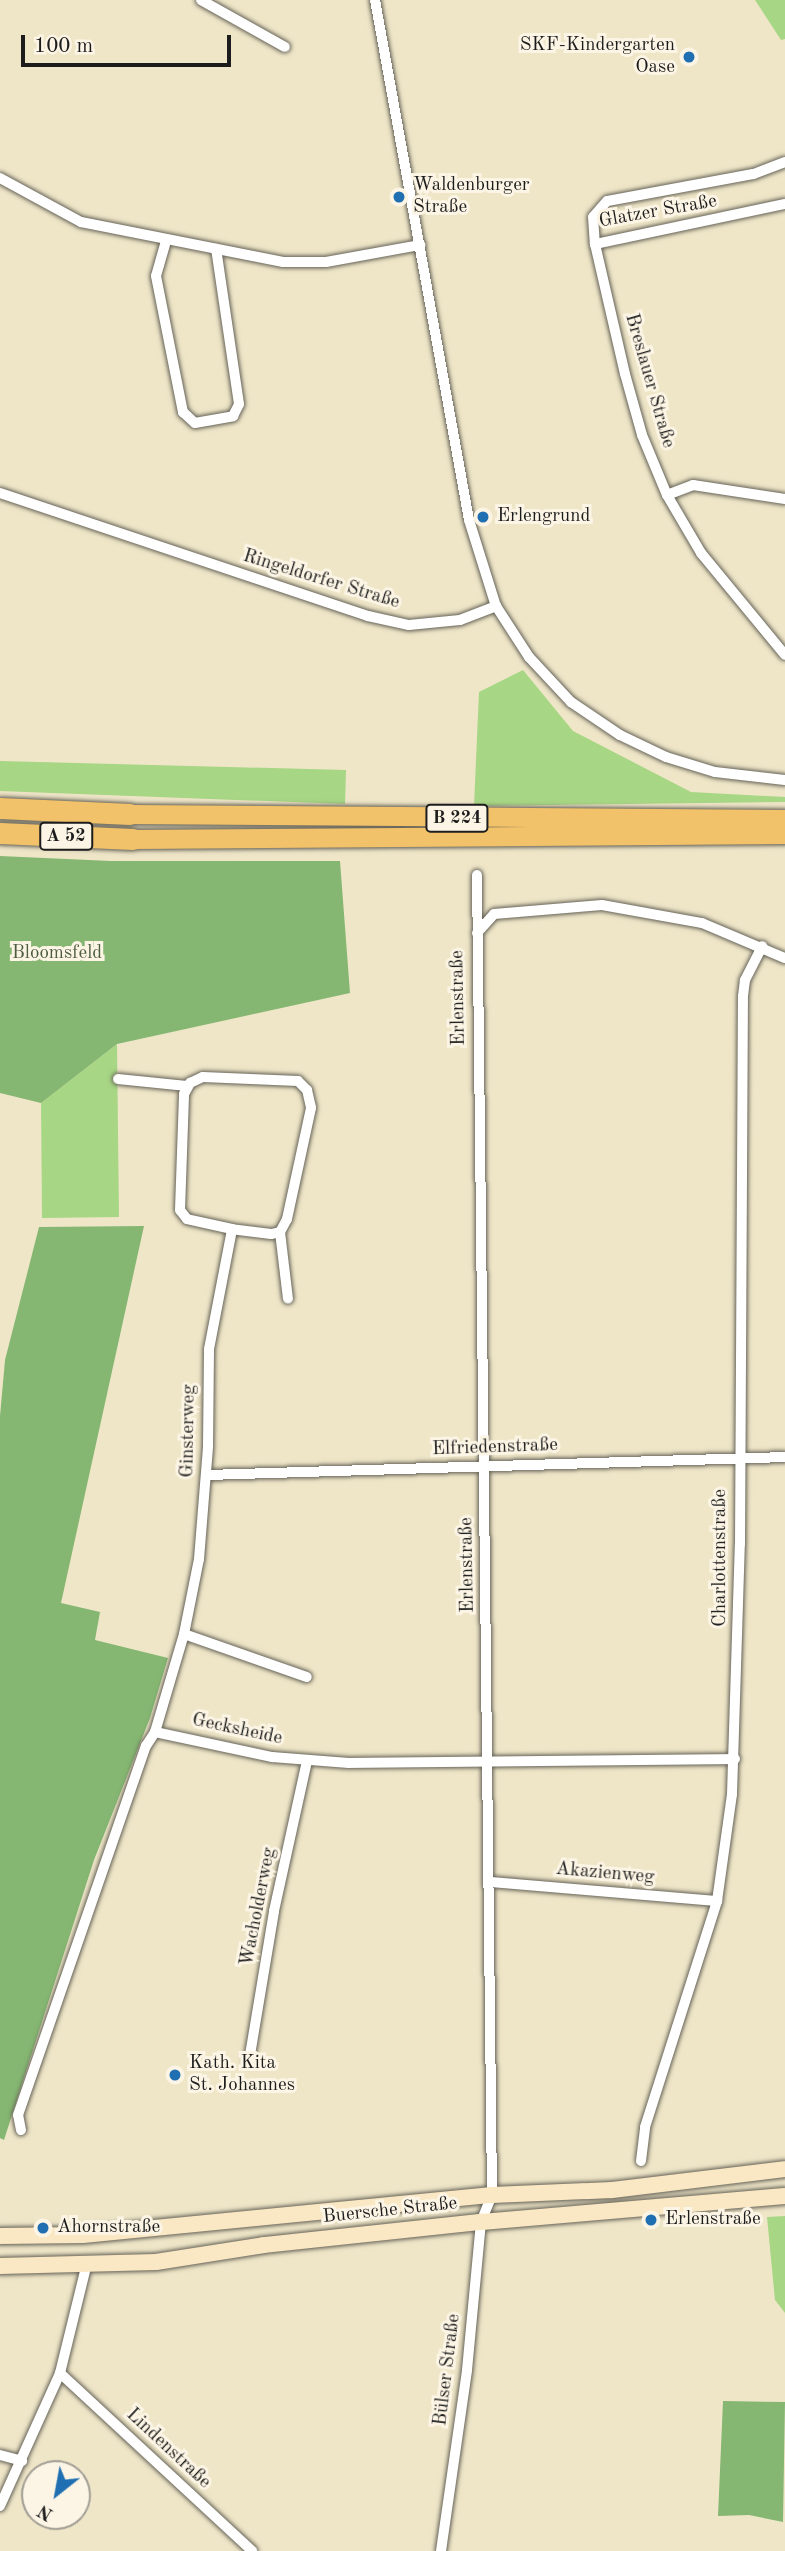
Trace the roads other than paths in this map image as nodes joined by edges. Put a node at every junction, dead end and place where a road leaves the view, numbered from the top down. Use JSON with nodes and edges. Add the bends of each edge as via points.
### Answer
{"nodes":[{"id":1,"x":201,"y":0,"type":"edge"},
{"id":2,"x":375,"y":0,"type":"edge"},
{"id":3,"x":285,"y":47,"type":"dead end"},
{"id":4,"x":785,"y":162,"type":"edge"},
{"id":5,"x":0,"y":178,"type":"edge"},
{"id":6,"x":785,"y":204,"type":"edge"},
{"id":7,"x":166,"y":241,"type":"junction"},
{"id":8,"x":595,"y":244,"type":"junction"},
{"id":9,"x":420,"y":245,"type":"junction"},
{"id":10,"x":216,"y":249,"type":"junction"},
{"id":11,"x":0,"y":493,"type":"edge"},
{"id":12,"x":667,"y":495,"type":"junction"},
{"id":13,"x":785,"y":499,"type":"edge"},
{"id":14,"x":496,"y":606,"type":"junction"},
{"id":15,"x":785,"y":655,"type":"edge"},
{"id":16,"x":785,"y":780,"type":"edge"},
{"id":17,"x":0,"y":808,"type":"edge"},
{"id":18,"x":130,"y":814,"type":"joint"},
{"id":19,"x":785,"y":819,"type":"edge"},
{"id":20,"x":0,"y":833,"type":"edge"},
{"id":21,"x":785,"y":834,"type":"edge"},
{"id":22,"x":133,"y":839,"type":"joint"},
{"id":23,"x":477,"y":875,"type":"dead end"},
{"id":24,"x":476,"y":935,"type":"junction"},
{"id":25,"x":762,"y":946,"type":"junction"},
{"id":26,"x":785,"y":958,"type":"edge"},
{"id":27,"x":118,"y":1079,"type":"dead end"},
{"id":28,"x":187,"y":1086,"type":"junction"},
{"id":29,"x":232,"y":1229,"type":"junction"},
{"id":30,"x":280,"y":1232,"type":"junction"},
{"id":31,"x":288,"y":1299,"type":"dead end"},
{"id":32,"x":785,"y":1457,"type":"edge"},
{"id":33,"x":739,"y":1459,"type":"junction"},
{"id":34,"x":484,"y":1465,"type":"junction"},
{"id":35,"x":207,"y":1475,"type":"junction"},
{"id":36,"x":184,"y":1634,"type":"junction"},
{"id":37,"x":307,"y":1677,"type":"dead end"},
{"id":38,"x":155,"y":1732,"type":"junction"},
{"id":39,"x":735,"y":1759,"type":"junction"},
{"id":40,"x":307,"y":1761,"type":"junction"},
{"id":41,"x":489,"y":1763,"type":"junction"},
{"id":42,"x":490,"y":1881,"type":"junction"},
{"id":43,"x":717,"y":1902,"type":"junction"},
{"id":44,"x":249,"y":2061,"type":"dead end"},
{"id":45,"x":21,"y":2130,"type":"dead end"},
{"id":46,"x":642,"y":2161,"type":"dead end"},
{"id":47,"x":785,"y":2169,"type":"edge"},
{"id":48,"x":492,"y":2195,"type":"junction"},
{"id":49,"x":785,"y":2196,"type":"edge"},
{"id":50,"x":481,"y":2222,"type":"junction"},
{"id":51,"x":0,"y":2236,"type":"edge"},
{"id":52,"x":0,"y":2266,"type":"edge"},
{"id":53,"x":86,"y":2267,"type":"junction"},
{"id":54,"x":60,"y":2373,"type":"junction"},
{"id":55,"x":0,"y":2455,"type":"edge"},
{"id":56,"x":22,"y":2460,"type":"edge"},
{"id":57,"x":21,"y":2461,"type":"edge"},
{"id":58,"x":21,"y":2463,"type":"edge"},
{"id":59,"x":0,"y":2506,"type":"edge"},
{"id":60,"x":253,"y":2551,"type":"edge"},
{"id":61,"x":441,"y":2551,"type":"edge"}],
"edges":[{"from":1,"to":3,"type":"street"},
{"from":2,"to":9,"type":"street"},
{"from":4,"to":8,"type":"street","name":"Glatzer Straße","via":[[753,174],[607,201],[593,217]]},
{"from":5,"to":7,"type":"street","via":[[81,222]]},
{"from":6,"to":8,"type":"street","name":"Glatzer Straße"},
{"from":7,"to":10,"type":"street"},
{"from":7,"to":10,"type":"street","via":[[156,276],[183,412],[195,423],[233,416],[239,404]]},
{"from":8,"to":12,"type":"street","name":"Breslauer Straße","via":[[642,435]]},
{"from":9,"to":10,"type":"street","via":[[326,262],[283,262]]},
{"from":9,"to":14,"type":"street","via":[[469,520]]},
{"from":11,"to":14,"type":"street","name":"Ringeldorfer Straße","via":[[368,616],[409,625],[460,620]]},
{"from":12,"to":13,"type":"street","via":[[693,485]]},
{"from":12,"to":15,"type":"street","name":"Breslauer Straße","via":[[701,553]]},
{"from":14,"to":16,"type":"street","via":[[529,657],[571,702],[620,735],[666,757],[715,772]]},
{"from":17,"to":18,"type":"highway","number":"A 52"},
{"from":18,"to":19,"type":"highway","number":"B 224"},
{"from":20,"to":22,"type":"highway","number":"A 52"},
{"from":21,"to":22,"type":"highway","number":"B 224"},
{"from":23,"to":24,"type":"street","name":"Erlenstraße"},
{"from":24,"to":25,"type":"street","name":"Erlenstraße","via":[[494,914],[602,905],[702,923]]},
{"from":24,"to":34,"type":"street","name":"Erlenstraße"},
{"from":25,"to":26,"type":"street"},
{"from":25,"to":33,"type":"street","name":"Charlottenstraße","via":[[745,980],[743,996]]},
{"from":27,"to":28,"type":"street"},
{"from":28,"to":29,"type":"street","via":[[179,1162],[180,1210],[187,1219]]},
{"from":28,"to":30,"type":"street","via":[[203,1077],[292,1078],[307,1090],[311,1108],[303,1159]]},
{"from":29,"to":30,"type":"street"},
{"from":29,"to":35,"type":"street","name":"Ginsterweg","via":[[209,1349]]},
{"from":30,"to":31,"type":"street"},
{"from":32,"to":33,"type":"street","name":"Elfriedenstraße"},
{"from":33,"to":34,"type":"street","name":"Elfriedenstraße"},
{"from":33,"to":39,"type":"street","name":"Charlottenstraße"},
{"from":34,"to":35,"type":"street","name":"Elfriedenstraße"},
{"from":34,"to":41,"type":"street","name":"Erlenstraße"},
{"from":35,"to":36,"type":"street","name":"Ginsterweg","via":[[199,1559]]},
{"from":36,"to":37,"type":"street"},
{"from":36,"to":38,"type":"street","name":"Ginsterweg"},
{"from":38,"to":40,"type":"street","name":"Gecksheide"},
{"from":38,"to":45,"type":"street","via":[[146,1746],[18,2115]]},
{"from":39,"to":41,"type":"street","name":"Gecksheide"},
{"from":39,"to":43,"type":"street","name":"Charlottenstraße"},
{"from":40,"to":41,"type":"street","name":"Gecksheide"},
{"from":40,"to":44,"type":"street","name":"Wacholderweg","via":[[274,1911]]},
{"from":41,"to":42,"type":"street","name":"Erlenstraße"},
{"from":42,"to":43,"type":"street","name":"Akazienweg"},
{"from":42,"to":48,"type":"street","name":"Erlenstraße"},
{"from":43,"to":46,"type":"street","name":"Charlottenstraße","via":[[645,2127]]},
{"from":47,"to":48,"type":"main road","name":"Buersche Straße","via":[[612,2190]]},
{"from":48,"to":50,"type":"street","name":"Bülser Straße"},
{"from":48,"to":51,"type":"main road","name":"Buersche Straße","via":[[83,2235]]},
{"from":49,"to":50,"type":"main road","name":"Buersche Straße"},
{"from":50,"to":53,"type":"main road","name":"Buersche Straße"},
{"from":50,"to":61,"type":"street","name":"Bülser Straße","via":[[467,2370]]},
{"from":52,"to":53,"type":"main road","name":"Buersche Straße"},
{"from":53,"to":54,"type":"street"},
{"from":54,"to":56,"type":"street"},
{"from":54,"to":60,"type":"street","name":"Lindenstraße"},
{"from":55,"to":57,"type":"street"},
{"from":58,"to":59,"type":"street"}]}
